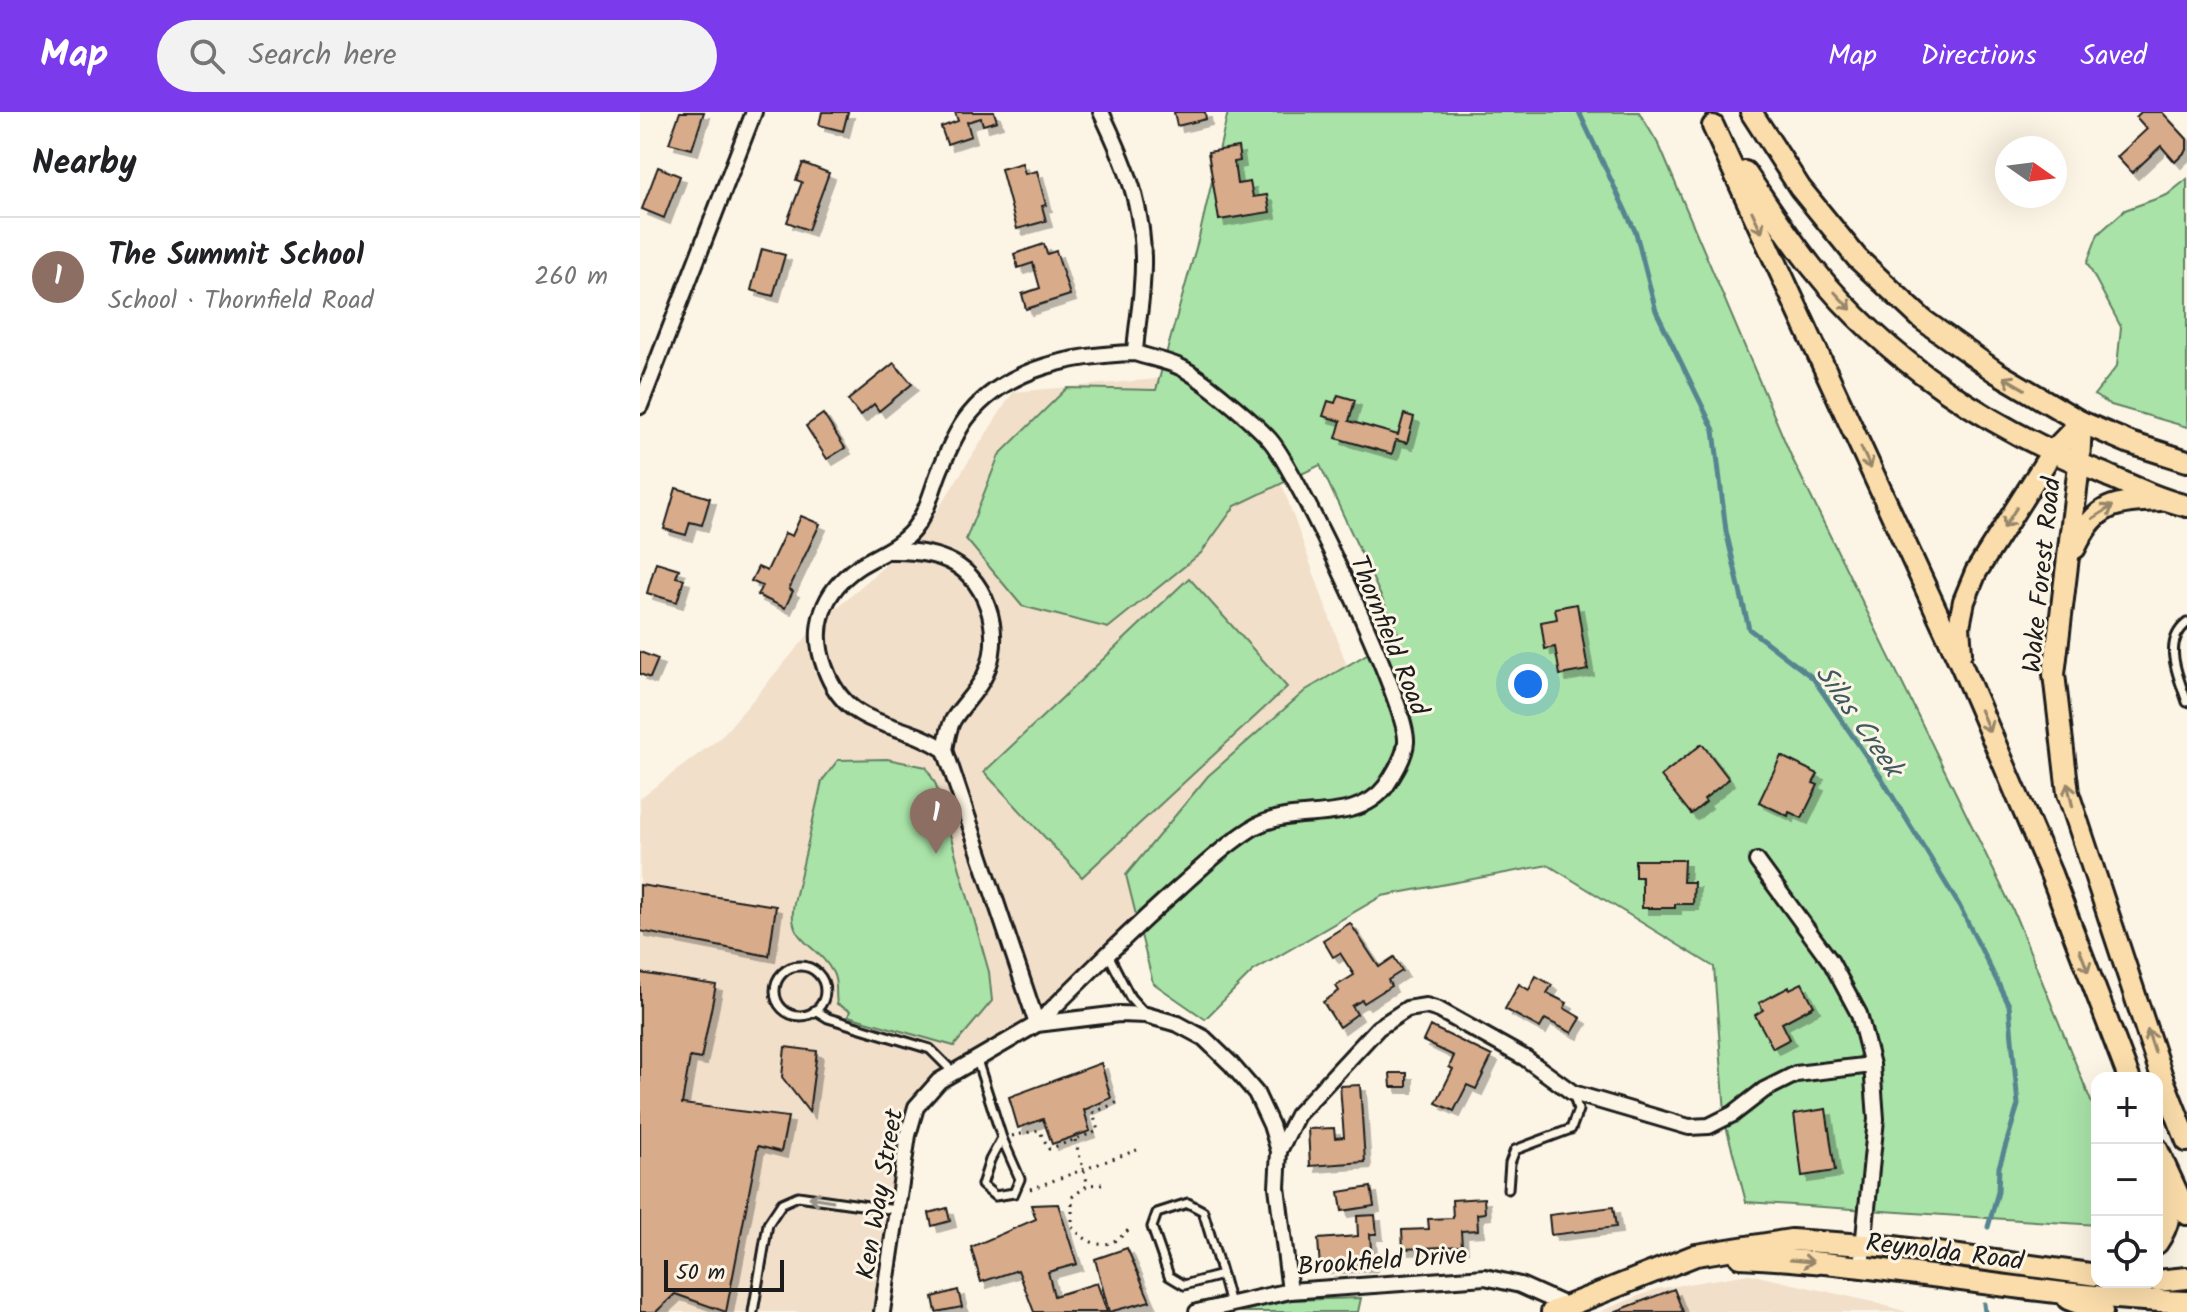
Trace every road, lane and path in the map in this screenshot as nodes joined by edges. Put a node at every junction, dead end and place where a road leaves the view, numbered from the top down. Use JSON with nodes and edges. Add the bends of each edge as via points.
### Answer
{"nodes":[{"id":1,"x":754,"y":112,"type":"edge"},
{"id":2,"x":1101,"y":112,"type":"edge"},
{"id":3,"x":1751,"y":112,"type":"edge"},
{"id":4,"x":1709,"y":119,"type":"edge"},
{"id":5,"x":1135,"y":353,"type":"junction"},
{"id":6,"x":640,"y":406,"type":"edge"},
{"id":7,"x":2081,"y":422,"type":"junction"},
{"id":8,"x":2052,"y":452,"type":"junction"},
{"id":9,"x":2187,"y":461,"type":"edge"},
{"id":10,"x":2079,"y":465,"type":"junction"},
{"id":11,"x":2178,"y":503,"type":"edge"},
{"id":12,"x":889,"y":551,"type":"junction"},
{"id":13,"x":2067,"y":567,"type":"junction"},
{"id":14,"x":2187,"y":623,"type":"edge"},
{"id":15,"x":1963,"y":669,"type":"junction"},
{"id":16,"x":2187,"y":702,"type":"edge"},
{"id":17,"x":945,"y":750,"type":"junction"},
{"id":18,"x":1757,"y":861,"type":"dead end"},
{"id":19,"x":1108,"y":954,"type":"junction"},
{"id":20,"x":815,"y":1010,"type":"junction"},
{"id":21,"x":1146,"y":1015,"type":"junction"},
{"id":22,"x":1037,"y":1024,"type":"junction"},
{"id":23,"x":976,"y":1057,"type":"junction"},
{"id":24,"x":1872,"y":1065,"type":"junction"},
{"id":25,"x":953,"y":1072,"type":"junction"},
{"id":26,"x":2127,"y":1072,"type":"edge"},
{"id":27,"x":1573,"y":1093,"type":"junction"},
{"id":28,"x":1118,"y":1102,"type":"dead end"},
{"id":29,"x":1002,"y":1138,"type":"junction"},
{"id":30,"x":1075,"y":1140,"type":"junction"},
{"id":31,"x":2187,"y":1141,"type":"edge"},
{"id":32,"x":1137,"y":1150,"type":"dead end"},
{"id":33,"x":1279,"y":1151,"type":"junction"},
{"id":34,"x":2163,"y":1165,"type":"edge"},
{"id":35,"x":1084,"y":1169,"type":"junction"},
{"id":36,"x":2167,"y":1175,"type":"junction"},
{"id":37,"x":1102,"y":1184,"type":"dead end"},
{"id":38,"x":1088,"y":1185,"type":"junction"},
{"id":39,"x":1030,"y":1189,"type":"dead end"},
{"id":40,"x":1508,"y":1189,"type":"dead end"},
{"id":41,"x":899,"y":1211,"type":"junction"},
{"id":42,"x":2187,"y":1214,"type":"edge"},
{"id":43,"x":1131,"y":1227,"type":"dead end"},
{"id":44,"x":2163,"y":1234,"type":"edge"},
{"id":45,"x":1864,"y":1245,"type":"junction"},
{"id":46,"x":1696,"y":1255,"type":"junction"},
{"id":47,"x":1861,"y":1267,"type":"junction"},
{"id":48,"x":2091,"y":1274,"type":"edge"},
{"id":49,"x":1222,"y":1275,"type":"junction"},
{"id":50,"x":2187,"y":1278,"type":"edge"},
{"id":51,"x":2163,"y":1280,"type":"edge"},
{"id":52,"x":2042,"y":1289,"type":"junction"},
{"id":53,"x":1290,"y":1291,"type":"junction"},
{"id":54,"x":2187,"y":1302,"type":"edge"},
{"id":55,"x":1230,"y":1304,"type":"junction"},
{"id":56,"x":1562,"y":1310,"type":"edge"},
{"id":57,"x":753,"y":1312,"type":"edge"},
{"id":58,"x":882,"y":1312,"type":"edge"},
{"id":59,"x":1197,"y":1312,"type":"edge"},
{"id":60,"x":2102,"y":1312,"type":"edge"}],
"edges":[{"from":1,"to":6,"type":"street"},
{"from":2,"to":5,"type":"street","via":[[1138,205],[1142,285]]},
{"from":7,"to":3,"type":"main road","one_way":true,"via":[[1996,372],[1923,320],[1857,258],[1800,188]]},
{"from":4,"to":8,"type":"main road","one_way":true,"via":[[1813,267],[1847,306],[1959,401]]},
{"from":4,"to":15,"type":"main road","name":"Wake Forest Road","one_way":true},
{"from":5,"to":12,"type":"street","name":"Thornfield Road","via":[[1070,359],[1028,372],[991,395],[957,433],[920,521]]},
{"from":5,"to":19,"type":"street","name":"Thornfield Road","via":[[1183,368],[1277,449],[1347,586],[1394,693],[1406,742],[1392,776],[1371,800],[1350,809],[1278,818],[1251,829]]},
{"from":7,"to":8,"type":"main road","name":"Wake Forest Road"},
{"from":7,"to":9,"type":"main road"},
{"from":7,"to":10,"type":"main road","name":"Wake Forest Road"},
{"from":8,"to":10,"type":"main road"},
{"from":8,"to":15,"type":"main road","name":"Wake Forest Road","one_way":true,"via":[[1976,572],[1964,601],[1959,626]]},
{"from":10,"to":11,"type":"main road"},
{"from":10,"to":13,"type":"main road","name":"Wake Forest Road"},
{"from":13,"to":11,"type":"main road","one_way":true,"via":[[2087,524],[2098,513],[2131,501]]},
{"from":12,"to":17,"type":"street","via":[[922,551],[953,563],[975,580],[987,604],[991,656],[975,693],[953,719]]},
{"from":12,"to":17,"type":"street","name":"Thornfield Road","via":[[856,568],[829,595],[818,629],[823,664],[853,709]]},
{"from":31,"to":13,"type":"main road","name":"Wake Forest Road","one_way":true,"via":[[2068,793],[2054,674]]},
{"from":14,"to":16,"type":"lane","via":[[2172,652]]},
{"from":15,"to":26,"type":"main road","name":"Wake Forest Road","one_way":true,"via":[[2051,874]]},
{"from":17,"to":22,"type":"street"},
{"from":18,"to":24,"type":"street","via":[[1831,962],[1859,1014]]},
{"from":19,"to":21,"type":"lane","via":[[1130,997]]},
{"from":19,"to":22,"type":"street","name":"Thornfield Road"},
{"from":20,"to":20,"type":"lane","via":[[799,1016],[778,1003],[775,987],[783,972],[806,966],[819,975],[825,990]]},
{"from":20,"to":25,"type":"lane","via":[[930,1049]]},
{"from":21,"to":22,"type":"street","name":"Ken Way Street"},
{"from":21,"to":33,"type":"street","name":"Ken Way Street","via":[[1178,1024],[1217,1048],[1256,1093]]},
{"from":22,"to":23,"type":"street","name":"Ken Way Street"},
{"from":23,"to":25,"type":"street","name":"Ken Way Street"},
{"from":23,"to":29,"type":"lane"},
{"from":24,"to":27,"type":"street","via":[[1796,1074],[1709,1126],[1689,1127]]},
{"from":24,"to":45,"type":"street","via":[[1876,1119]]},
{"from":25,"to":41,"type":"street","name":"Ken Way Street","via":[[924,1095],[911,1119]]},
{"from":27,"to":33,"type":"street","via":[[1525,1058],[1439,1010],[1407,1009],[1378,1028],[1297,1115]]},
{"from":27,"to":40,"type":"lane","via":[[1578,1110],[1571,1129],[1515,1150]]},
{"from":28,"to":30,"type":"path","via":[[1093,1113],[1098,1131]]},
{"from":29,"to":29,"type":"lane","via":[[982,1185],[995,1196],[1014,1193],[1020,1179]]},
{"from":29,"to":30,"type":"path","via":[[1039,1130],[1049,1149]]},
{"from":30,"to":35,"type":"path"},
{"from":32,"to":35,"type":"path"},
{"from":33,"to":53,"type":"street","name":"Ken Way Street","via":[[1277,1187]]},
{"from":34,"to":36,"type":"main road"},
{"from":35,"to":38,"type":"path"},
{"from":35,"to":39,"type":"path"},
{"from":36,"to":42,"type":"main road"},
{"from":36,"to":44,"type":"main road","via":[[2171,1209]]},
{"from":37,"to":38,"type":"path"},
{"from":38,"to":43,"type":"path","via":[[1072,1197],[1072,1227],[1085,1240],[1102,1245],[1119,1240]]},
{"from":41,"to":57,"type":"lane","one_way":true,"via":[[798,1196],[782,1203],[768,1224]]},
{"from":41,"to":58,"type":"street","name":"Ken Way Street"},
{"from":45,"to":46,"type":"main road","name":"Reynolda Road","via":[[1791,1240]]},
{"from":45,"to":47,"type":"street"},
{"from":45,"to":48,"type":"main road","name":"Reynolda Road"},
{"from":46,"to":47,"type":"main road","name":"Reynolda Road","one_way":true},
{"from":46,"to":56,"type":"main road","name":"Reynolda Road"},
{"from":47,"to":52,"type":"main road","name":"Reynolda Road"},
{"from":49,"to":49,"type":"lane","via":[[1203,1211],[1188,1203],[1157,1213],[1152,1227],[1169,1276],[1184,1285]]},
{"from":49,"to":55,"type":"lane"},
{"from":50,"to":51,"type":"main road"},
{"from":52,"to":54,"type":"main road","name":"Reynolda Road"},
{"from":52,"to":60,"type":"main road"},
{"from":53,"to":55,"type":"street","name":"Brookfield Drive"},
{"from":53,"to":56,"type":"street","name":"Brookfield Drive","via":[[1485,1277],[1520,1285]]},
{"from":55,"to":59,"type":"street","name":"Brookfield Drive"}]}
